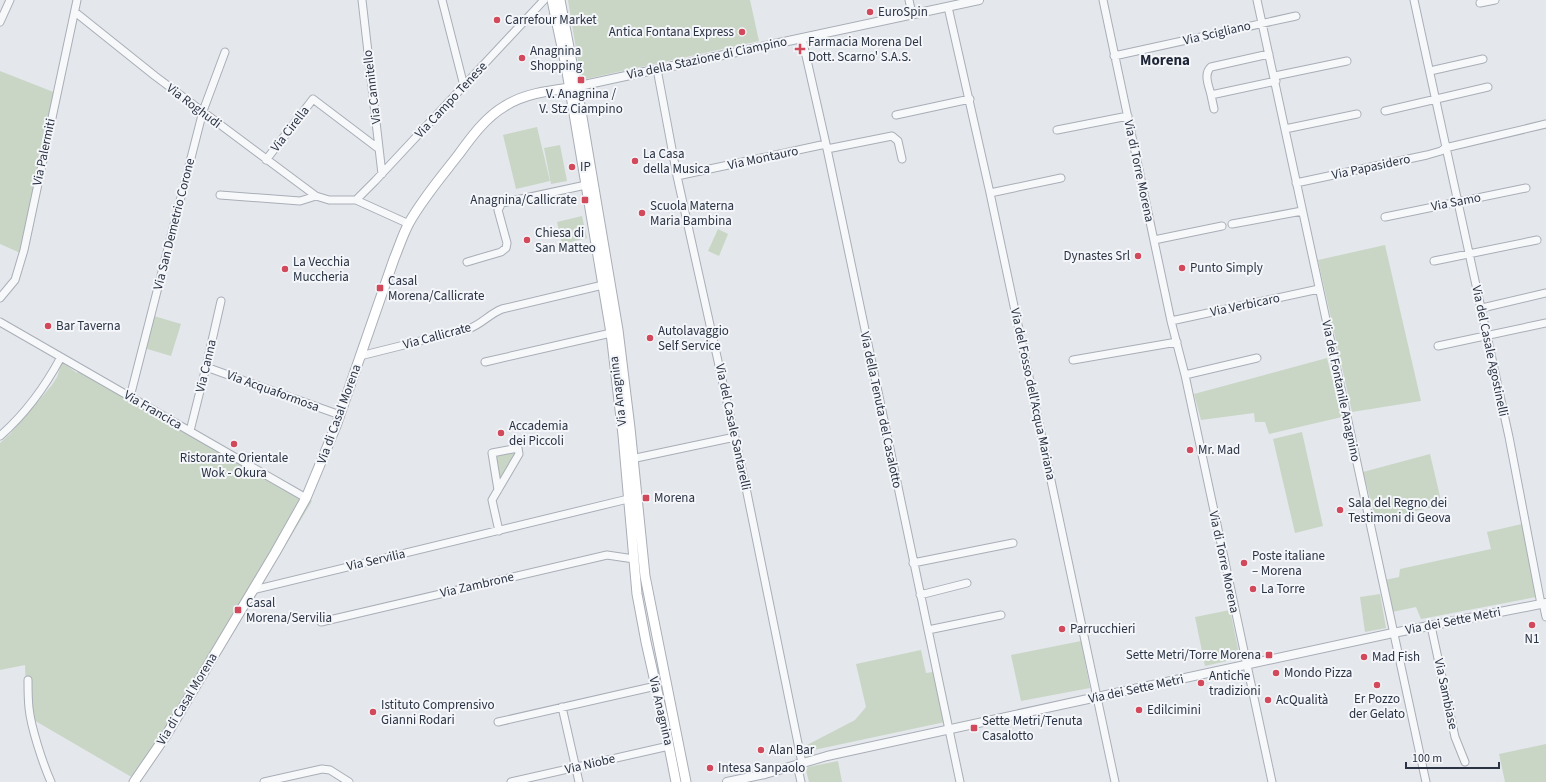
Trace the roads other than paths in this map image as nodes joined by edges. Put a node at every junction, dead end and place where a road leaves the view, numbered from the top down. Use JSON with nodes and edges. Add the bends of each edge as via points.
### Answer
{"nodes":[{"id":1,"x":10,"y":0,"type":"edge"},
{"id":2,"x":76,"y":0,"type":"edge"},
{"id":3,"x":362,"y":0,"type":"edge"},
{"id":4,"x":442,"y":0,"type":"edge"},
{"id":5,"x":544,"y":0,"type":"edge"},
{"id":6,"x":552,"y":0,"type":"edge"},
{"id":7,"x":560,"y":0,"type":"edge"},
{"id":8,"x":909,"y":0,"type":"edge"},
{"id":9,"x":979,"y":0,"type":"edge"},
{"id":10,"x":1103,"y":0,"type":"edge"},
{"id":11,"x":1257,"y":0,"type":"edge"},
{"id":12,"x":1414,"y":0,"type":"edge"},
{"id":13,"x":1495,"y":0,"type":"edge"},
{"id":14,"x":1480,"y":3,"type":"dead end"},
{"id":15,"x":948,"y":7,"type":"junction"},
{"id":16,"x":75,"y":12,"type":"junction"},
{"id":17,"x":912,"y":14,"type":"junction"},
{"id":18,"x":1296,"y":16,"type":"dead end"},
{"id":19,"x":0,"y":22,"type":"edge"},
{"id":20,"x":1262,"y":23,"type":"junction"},
{"id":21,"x":802,"y":38,"type":"junction"},
{"id":22,"x":225,"y":52,"type":"dead end"},
{"id":23,"x":1269,"y":54,"type":"junction"},
{"id":24,"x":1114,"y":56,"type":"junction"},
{"id":25,"x":1483,"y":59,"type":"dead end"},
{"id":26,"x":1347,"y":61,"type":"dead end"},
{"id":27,"x":566,"y":66,"type":"junction"},
{"id":28,"x":657,"y":68,"type":"junction"},
{"id":29,"x":1430,"y":71,"type":"junction"},
{"id":30,"x":1275,"y":79,"type":"junction"},
{"id":31,"x":464,"y":86,"type":"junction"},
{"id":32,"x":573,"y":87,"type":"junction"},
{"id":33,"x":1488,"y":87,"type":"dead end"},
{"id":34,"x":551,"y":91,"type":"junction"},
{"id":35,"x":1211,"y":95,"type":"junction"},
{"id":36,"x":970,"y":98,"type":"junction"},
{"id":37,"x":1436,"y":99,"type":"junction"},
{"id":38,"x":571,"y":100,"type":"junction"},
{"id":39,"x":1214,"y":109,"type":"dead end"},
{"id":40,"x":203,"y":111,"type":"junction"},
{"id":41,"x":1385,"y":111,"type":"dead end"},
{"id":42,"x":1357,"y":114,"type":"dead end"},
{"id":43,"x":896,"y":115,"type":"dead end"},
{"id":44,"x":1128,"y":116,"type":"junction"},
{"id":45,"x":1546,"y":124,"type":"edge"},
{"id":46,"x":1285,"y":129,"type":"junction"},
{"id":47,"x":1057,"y":130,"type":"dead end"},
{"id":48,"x":826,"y":147,"type":"junction"},
{"id":49,"x":1446,"y":148,"type":"junction"},
{"id":50,"x":379,"y":149,"type":"junction"},
{"id":51,"x":902,"y":159,"type":"dead end"},
{"id":52,"x":266,"y":160,"type":"junction"},
{"id":53,"x":382,"y":174,"type":"junction"},
{"id":54,"x":677,"y":176,"type":"junction"},
{"id":55,"x":1061,"y":178,"type":"dead end"},
{"id":56,"x":1296,"y":183,"type":"junction"},
{"id":57,"x":586,"y":185,"type":"junction"},
{"id":58,"x":1526,"y":188,"type":"dead end"},
{"id":59,"x":990,"y":193,"type":"junction"},
{"id":60,"x":220,"y":195,"type":"dead end"},
{"id":61,"x":316,"y":196,"type":"junction"},
{"id":62,"x":356,"y":200,"type":"junction"},
{"id":63,"x":1458,"y":202,"type":"junction"},
{"id":64,"x":1302,"y":211,"type":"junction"},
{"id":65,"x":1385,"y":217,"type":"dead end"},
{"id":66,"x":409,"y":224,"type":"junction"},
{"id":67,"x":1232,"y":224,"type":"dead end"},
{"id":68,"x":1222,"y":226,"type":"dead end"},
{"id":69,"x":1154,"y":240,"type":"junction"},
{"id":70,"x":1537,"y":240,"type":"dead end"},
{"id":71,"x":1470,"y":255,"type":"junction"},
{"id":72,"x":1434,"y":261,"type":"dead end"},
{"id":73,"x":467,"y":262,"type":"dead end"},
{"id":74,"x":603,"y":285,"type":"junction"},
{"id":75,"x":1320,"y":289,"type":"junction"},
{"id":76,"x":1546,"y":293,"type":"edge"},
{"id":77,"x":0,"y":298,"type":"edge"},
{"id":78,"x":221,"y":301,"type":"dead end"},
{"id":79,"x":1482,"y":308,"type":"junction"},
{"id":80,"x":1171,"y":321,"type":"junction"},
{"id":81,"x":0,"y":322,"type":"edge"},
{"id":82,"x":1546,"y":323,"type":"edge"},
{"id":83,"x":611,"y":333,"type":"junction"},
{"id":84,"x":1486,"y":336,"type":"junction"},
{"id":85,"x":1177,"y":342,"type":"junction"},
{"id":86,"x":1438,"y":346,"type":"dead end"},
{"id":87,"x":360,"y":356,"type":"junction"},
{"id":88,"x":61,"y":357,"type":"junction"},
{"id":89,"x":1256,"y":358,"type":"dead end"},
{"id":90,"x":1073,"y":360,"type":"dead end"},
{"id":91,"x":485,"y":362,"type":"dead end"},
{"id":92,"x":206,"y":367,"type":"junction"},
{"id":93,"x":1185,"y":375,"type":"junction"},
{"id":94,"x":130,"y":397,"type":"junction"},
{"id":95,"x":340,"y":415,"type":"junction"},
{"id":96,"x":190,"y":431,"type":"junction"},
{"id":97,"x":0,"y":436,"type":"edge"},
{"id":98,"x":735,"y":437,"type":"junction"},
{"id":99,"x":633,"y":460,"type":"junction"},
{"id":100,"x":498,"y":490,"type":"junction"},
{"id":101,"x":306,"y":498,"type":"junction"},
{"id":102,"x":628,"y":499,"type":"junction"},
{"id":103,"x":499,"y":531,"type":"junction"},
{"id":104,"x":1013,"y":543,"type":"dead end"},
{"id":105,"x":634,"y":558,"type":"junction"},
{"id":106,"x":914,"y":562,"type":"junction"},
{"id":107,"x":967,"y":583,"type":"dead end"},
{"id":108,"x":253,"y":590,"type":"junction"},
{"id":109,"x":920,"y":595,"type":"junction"},
{"id":110,"x":1543,"y":603,"type":"edge"},
{"id":111,"x":1001,"y":615,"type":"dead end"},
{"id":112,"x":1546,"y":617,"type":"edge"},
{"id":113,"x":321,"y":622,"type":"dead end"},
{"id":114,"x":643,"y":623,"type":"junction"},
{"id":115,"x":655,"y":625,"type":"junction"},
{"id":116,"x":1431,"y":626,"type":"junction"},
{"id":117,"x":928,"y":630,"type":"junction"},
{"id":118,"x":1393,"y":633,"type":"junction"},
{"id":119,"x":1246,"y":665,"type":"junction"},
{"id":120,"x":28,"y":680,"type":"dead end"},
{"id":121,"x":656,"y":686,"type":"junction"},
{"id":122,"x":1096,"y":697,"type":"junction"},
{"id":123,"x":562,"y":707,"type":"junction"},
{"id":124,"x":498,"y":722,"type":"dead end"},
{"id":125,"x":949,"y":730,"type":"junction"},
{"id":126,"x":669,"y":746,"type":"junction"},
{"id":127,"x":1465,"y":762,"type":"dead end"},
{"id":128,"x":800,"y":764,"type":"junction"},
{"id":129,"x":576,"y":767,"type":"junction"},
{"id":130,"x":298,"y":774,"type":"junction"},
{"id":131,"x":51,"y":782,"type":"edge"},
{"id":132,"x":134,"y":782,"type":"edge"},
{"id":133,"x":264,"y":782,"type":"edge"},
{"id":134,"x":298,"y":782,"type":"edge"},
{"id":135,"x":349,"y":782,"type":"edge"},
{"id":136,"x":511,"y":782,"type":"edge"},
{"id":137,"x":580,"y":782,"type":"edge"},
{"id":138,"x":676,"y":782,"type":"edge"},
{"id":139,"x":686,"y":782,"type":"edge"},
{"id":140,"x":727,"y":782,"type":"edge"},
{"id":141,"x":801,"y":782,"type":"edge"},
{"id":142,"x":960,"y":782,"type":"edge"},
{"id":143,"x":1115,"y":782,"type":"edge"},
{"id":144,"x":1272,"y":782,"type":"edge"},
{"id":145,"x":1426,"y":782,"type":"edge"}],
"edges":[{"from":1,"to":19,"type":"street"},
{"from":2,"to":16,"type":"street","name":"Via Palermiti"},
{"from":3,"to":50,"type":"street","name":"Via Cannitello"},
{"from":4,"to":31,"type":"street"},
{"from":5,"to":31,"type":"street","name":"Via Campo Tenese"},
{"from":6,"to":27,"type":"main road","name":"Via Anagnina"},
{"from":7,"to":32,"type":"main road","name":"Via Anagnina"},
{"from":8,"to":17,"type":"street"},
{"from":9,"to":15,"type":"street","name":"Via della Stazione di Ciampino"},
{"from":10,"to":24,"type":"street","name":"Via di Torre Morena"},
{"from":11,"to":20,"type":"street","name":"Via del Fontanile Anagnino"},
{"from":12,"to":29,"type":"street","name":"Via del Casale Agostinelli"},
{"from":13,"to":14,"type":"street"},
{"from":15,"to":17,"type":"street","name":"Via della Stazione di Ciampino"},
{"from":15,"to":36,"type":"street","name":"Via del Fosso dell'Acqua Mariana"},
{"from":16,"to":40,"type":"street","name":"Via Roghudi"},
{"from":16,"to":77,"type":"street","name":"Via Palermiti","via":[[24,250],[16,280]]},
{"from":17,"to":21,"type":"street","name":"Via della Stazione di Ciampino"},
{"from":18,"to":20,"type":"street","name":"Via Scigliano"},
{"from":20,"to":23,"type":"street","name":"Via del Fontanile Anagnino"},
{"from":20,"to":24,"type":"street","name":"Via Scigliano"},
{"from":21,"to":28,"type":"street","name":"Via della Stazione di Ciampino"},
{"from":21,"to":48,"type":"street","name":"Via della Tenuta del Casalotto"},
{"from":22,"to":40,"type":"street","name":"Via San Demetrio Corone"},
{"from":23,"to":30,"type":"street","name":"Via del Fontanile Anagnino"},
{"from":23,"to":35,"type":"street","via":[[1211,67],[1207,75]]},
{"from":24,"to":44,"type":"street","name":"Via di Torre Morena"},
{"from":25,"to":29,"type":"street"},
{"from":26,"to":30,"type":"street"},
{"from":27,"to":32,"type":"main road","name":"Via Anagnina"},
{"from":27,"to":34,"type":"main road","via":[[562,79]]},
{"from":28,"to":32,"type":"street","name":"Via della Stazione di Ciampino"},
{"from":28,"to":54,"type":"street","name":"Via del Casale Santarelli"},
{"from":29,"to":37,"type":"street","name":"Via del Casale Agostinelli"},
{"from":30,"to":35,"type":"street"},
{"from":30,"to":46,"type":"street","name":"Via del Fontanile Anagnino"},
{"from":31,"to":53,"type":"street","name":"Via Campo Tenese"},
{"from":32,"to":34,"type":"main road","name":"Via di Casal Morena"},
{"from":32,"to":38,"type":"main road","name":"Via Anagnina"},
{"from":32,"to":99,"type":"main road","name":"Via Anagnina","via":[[618,330]]},
{"from":33,"to":37,"type":"street"},
{"from":34,"to":38,"type":"main road"},
{"from":34,"to":66,"type":"main road","name":"Via di Casal Morena","via":[[514,101],[489,118],[435,184]]},
{"from":35,"to":39,"type":"street"},
{"from":36,"to":43,"type":"street"},
{"from":36,"to":59,"type":"street","name":"Via del Fosso dell'Acqua Mariana"},
{"from":37,"to":41,"type":"street"},
{"from":37,"to":49,"type":"street","name":"Via del Casale Agostinelli"},
{"from":38,"to":57,"type":"main road","name":"Via Anagnina"},
{"from":40,"to":52,"type":"street","name":"Via Roghudi"},
{"from":40,"to":94,"type":"street","name":"Via San Demetrio Corone"},
{"from":42,"to":46,"type":"street"},
{"from":44,"to":47,"type":"street"},
{"from":44,"to":69,"type":"street","name":"Via di Torre Morena"},
{"from":45,"to":49,"type":"street","name":"Via Papasidero"},
{"from":46,"to":56,"type":"street","name":"Via del Fontanile Anagnino"},
{"from":48,"to":51,"type":"street","name":"Via Montauro","via":[[892,136],[898,141]]},
{"from":48,"to":54,"type":"street","name":"Via Montauro"},
{"from":48,"to":106,"type":"street","name":"Via della Tenuta del Casalotto"},
{"from":49,"to":56,"type":"street","name":"Via Papasidero","via":[[1427,155]]},
{"from":49,"to":63,"type":"street","name":"Via del Casale Agostinelli"},
{"from":50,"to":52,"type":"street","name":"Via Cirella","via":[[313,99]]},
{"from":50,"to":53,"type":"street","name":"Via Cannitello"},
{"from":52,"to":61,"type":"street","name":"Via Roghudi"},
{"from":53,"to":62,"type":"street","name":"Via Campo Tenese"},
{"from":54,"to":98,"type":"street","name":"Via del Casale Santarelli"},
{"from":55,"to":59,"type":"street"},
{"from":56,"to":64,"type":"street","name":"Via del Fontanile Anagnino"},
{"from":57,"to":73,"type":"street","via":[[502,203],[498,210],[506,248],[501,252]]},
{"from":57,"to":74,"type":"main road","name":"Via Anagnina"},
{"from":58,"to":63,"type":"street","name":"Via Samo"},
{"from":59,"to":122,"type":"street","name":"Via del Fosso dell'Acqua Mariana"},
{"from":60,"to":61,"type":"street","name":"Via Roghudi","via":[[300,201]]},
{"from":61,"to":62,"type":"street","name":"Via Roghudi","via":[[328,200]]},
{"from":62,"to":66,"type":"street","name":"Via Roghudi"},
{"from":63,"to":65,"type":"street","name":"Via Samo"},
{"from":63,"to":71,"type":"street","name":"Via del Casale Agostinelli"},
{"from":64,"to":67,"type":"street"},
{"from":64,"to":75,"type":"street","name":"Via del Fontanile Anagnino"},
{"from":66,"to":87,"type":"main road","name":"Via di Casal Morena","via":[[386,280]]},
{"from":68,"to":69,"type":"street"},
{"from":69,"to":80,"type":"street","name":"Via di Torre Morena"},
{"from":70,"to":71,"type":"street"},
{"from":71,"to":72,"type":"street"},
{"from":71,"to":79,"type":"street","name":"Via del Casale Agostinelli"},
{"from":74,"to":83,"type":"main road","name":"Via Anagnina"},
{"from":74,"to":87,"type":"street","name":"Via Callicrate","via":[[502,309],[468,329]]},
{"from":75,"to":80,"type":"street","name":"Via Verbicaro"},
{"from":75,"to":118,"type":"street","name":"Via del Fontanile Anagnino"},
{"from":76,"to":79,"type":"street"},
{"from":78,"to":92,"type":"street","name":"Via Canna"},
{"from":79,"to":84,"type":"street","name":"Via del Casale Agostinelli"},
{"from":80,"to":85,"type":"street","name":"Via di Torre Morena"},
{"from":81,"to":88,"type":"street","name":"Via Francica"},
{"from":82,"to":84,"type":"street"},
{"from":83,"to":91,"type":"street"},
{"from":83,"to":102,"type":"main road","name":"Via Anagnina"},
{"from":84,"to":86,"type":"street"},
{"from":84,"to":110,"type":"street","name":"Via del Casale Agostinelli"},
{"from":85,"to":90,"type":"street"},
{"from":85,"to":93,"type":"street","name":"Via di Torre Morena"},
{"from":87,"to":95,"type":"main road","name":"Via di Casal Morena"},
{"from":88,"to":94,"type":"street","name":"Via Francica"},
{"from":88,"to":97,"type":"street","via":[[50,379]]},
{"from":89,"to":93,"type":"street"},
{"from":92,"to":95,"type":"street","name":"Via Acquaformosa"},
{"from":92,"to":96,"type":"street","name":"Via Canna"},
{"from":93,"to":119,"type":"street","name":"Via di Torre Morena"},
{"from":94,"to":96,"type":"street","name":"Via Francica"},
{"from":95,"to":101,"type":"main road","name":"Via di Casal Morena"},
{"from":96,"to":101,"type":"street","name":"Via Francica"},
{"from":98,"to":99,"type":"street"},
{"from":98,"to":128,"type":"street","name":"Via del Casale Santarelli"},
{"from":99,"to":115,"type":"main road","name":"Via Anagnina","via":[[643,563]]},
{"from":100,"to":100,"type":"street","via":[[519,454],[518,448],[492,454]]},
{"from":100,"to":103,"type":"street","via":[[492,500]]},
{"from":101,"to":108,"type":"main road","name":"Via di Casal Morena"},
{"from":102,"to":103,"type":"street","name":"Via Servilia"},
{"from":102,"to":105,"type":"main road","name":"Via Anagnina"},
{"from":103,"to":108,"type":"street","name":"Via Servilia"},
{"from":104,"to":106,"type":"street"},
{"from":105,"to":113,"type":"street","name":"Via Zambrone","via":[[607,555]]},
{"from":105,"to":114,"type":"main road","name":"Via Anagnina"},
{"from":106,"to":109,"type":"street","name":"Via della Tenuta del Casalotto"},
{"from":107,"to":109,"type":"street"},
{"from":108,"to":132,"type":"main road","name":"Via di Casal Morena","via":[[167,734]]},
{"from":109,"to":117,"type":"street","name":"Via della Tenuta del Casalotto"},
{"from":110,"to":112,"type":"street","name":"Via del Casale Agostinelli"},
{"from":110,"to":116,"type":"street","name":"Via dei Sette Metri"},
{"from":111,"to":117,"type":"street"},
{"from":114,"to":115,"type":"street"},
{"from":114,"to":121,"type":"main road","name":"Via Anagnina"},
{"from":115,"to":139,"type":"main road","name":"Via Anagnina"},
{"from":116,"to":118,"type":"street","name":"Via dei Sette Metri"},
{"from":116,"to":127,"type":"street","name":"Via Sambiase","via":[[1455,737]]},
{"from":117,"to":125,"type":"street","name":"Via della Tenuta del Casalotto"},
{"from":118,"to":119,"type":"street","name":"Via dei Sette Metri"},
{"from":118,"to":145,"type":"street","name":"Via del Fontanile Anagnino"},
{"from":119,"to":122,"type":"street","name":"Via dei Sette Metri"},
{"from":119,"to":144,"type":"street","name":"Via di Torre Morena"},
{"from":120,"to":131,"type":"street","via":[[30,714]]},
{"from":121,"to":123,"type":"street"},
{"from":121,"to":126,"type":"main road","name":"Via Anagnina"},
{"from":122,"to":125,"type":"street","name":"Via dei Sette Metri"},
{"from":122,"to":143,"type":"street","name":"Via del Fosso dell'Acqua Mariana"},
{"from":123,"to":124,"type":"street"},
{"from":123,"to":129,"type":"street"},
{"from":125,"to":128,"type":"street","name":"Via dei Sette Metri"},
{"from":125,"to":142,"type":"street","name":"Via della Tenuta del Casalotto"},
{"from":126,"to":129,"type":"street","name":"Via Niobe"},
{"from":126,"to":138,"type":"main road","name":"Via Anagnina"},
{"from":128,"to":140,"type":"street","name":"Via dei Sette Metri"},
{"from":128,"to":141,"type":"street","name":"Via del Casale Santarelli"},
{"from":129,"to":136,"type":"street","name":"Via Niobe"},
{"from":129,"to":137,"type":"street"},
{"from":130,"to":133,"type":"street"},
{"from":130,"to":134,"type":"street"},
{"from":130,"to":135,"type":"street","via":[[326,769]]}]}
